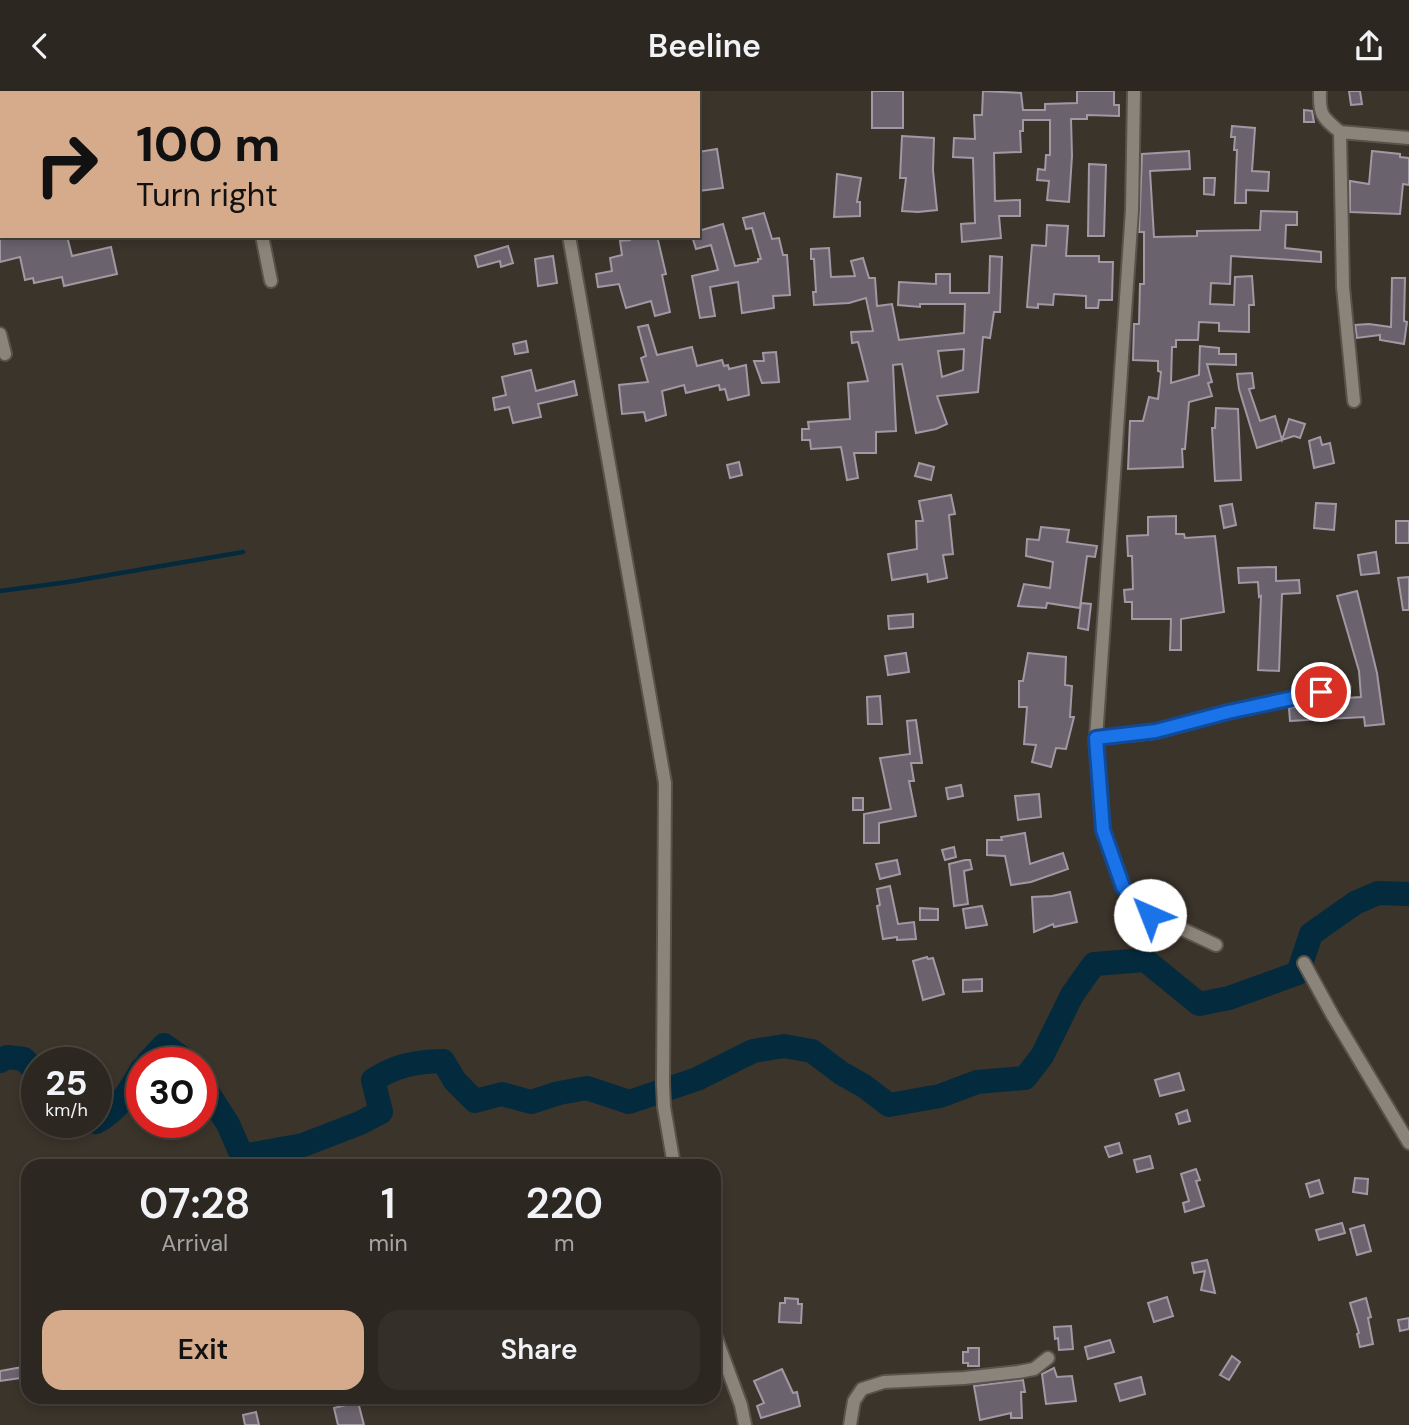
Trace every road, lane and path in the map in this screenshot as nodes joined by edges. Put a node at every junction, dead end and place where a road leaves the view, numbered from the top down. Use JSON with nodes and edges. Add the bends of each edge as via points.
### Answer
{"nodes":[{"id":1,"x":1134,"y":91,"type":"edge"},
{"id":2,"x":1320,"y":91,"type":"edge"},
{"id":3,"x":1340,"y":132,"type":"junction"},
{"id":4,"x":1409,"y":138,"type":"edge"},
{"id":5,"x":262,"y":238,"type":"edge"},
{"id":6,"x":569,"y":238,"type":"edge"},
{"id":7,"x":271,"y":281,"type":"dead end"},
{"id":8,"x":0,"y":334,"type":"edge"},
{"id":9,"x":5,"y":354,"type":"dead end"},
{"id":10,"x":1354,"y":401,"type":"dead end"},
{"id":11,"x":1344,"y":687,"type":"dead end"},
{"id":12,"x":1096,"y":738,"type":"junction"},
{"id":13,"x":1216,"y":945,"type":"dead end"},
{"id":14,"x":1304,"y":963,"type":"dead end"},
{"id":15,"x":1409,"y":1143,"type":"edge"},
{"id":16,"x":673,"y":1159,"type":"edge"},
{"id":17,"x":721,"y":1351,"type":"edge"},
{"id":18,"x":1048,"y":1358,"type":"dead end"},
{"id":19,"x":745,"y":1425,"type":"edge"},
{"id":20,"x":850,"y":1425,"type":"edge"}],
"edges":[{"from":1,"to":12,"type":"street","via":[[1132,210]]},
{"from":2,"to":3,"type":"street","via":[[1319,111]]},
{"from":3,"to":4,"type":"street"},
{"from":3,"to":10,"type":"street","via":[[1343,287]]},
{"from":5,"to":7,"type":"street"},
{"from":6,"to":16,"type":"street","via":[[664,783],[663,1084]]},
{"from":8,"to":9,"type":"street"},
{"from":11,"to":12,"type":"street","via":[[1156,731]]},
{"from":12,"to":13,"type":"street","via":[[1103,830],[1123,887],[1150,915]]},
{"from":14,"to":15,"type":"street"},
{"from":17,"to":19,"type":"street"},
{"from":18,"to":20,"type":"street","via":[[1034,1369],[1018,1372],[884,1382],[862,1389],[854,1401]]}]}
